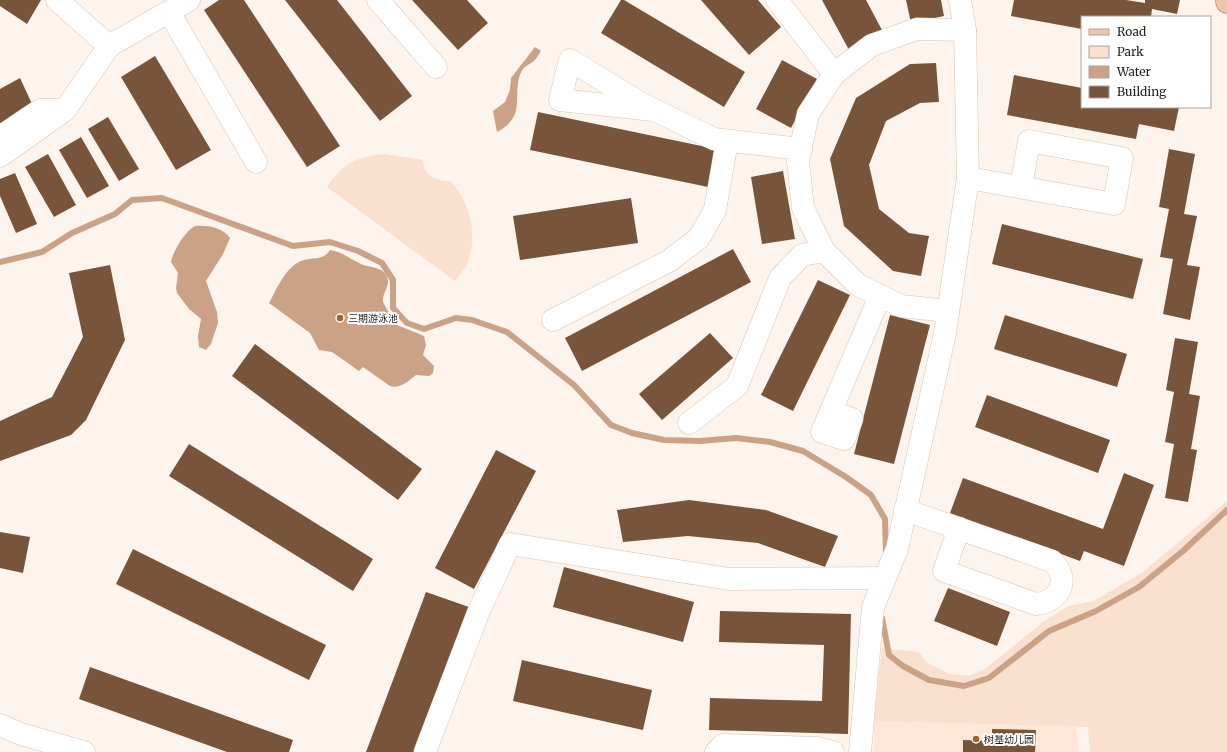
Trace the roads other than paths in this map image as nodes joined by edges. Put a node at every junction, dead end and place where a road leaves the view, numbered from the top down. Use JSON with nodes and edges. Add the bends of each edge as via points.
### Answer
{"nodes":[{"id":1,"x":58,"y":0,"type":"edge"},
{"id":2,"x":188,"y":0,"type":"edge"},
{"id":3,"x":378,"y":0,"type":"edge"},
{"id":4,"x":777,"y":0,"type":"edge"},
{"id":5,"x":960,"y":0,"type":"edge"},
{"id":6,"x":169,"y":12,"type":"junction"},
{"id":7,"x":965,"y":30,"type":"junction"},
{"id":8,"x":109,"y":46,"type":"junction"},
{"id":9,"x":436,"y":67,"type":"dead end"},
{"id":10,"x":834,"y":74,"type":"junction"},
{"id":11,"x":65,"y":110,"type":"junction"},
{"id":12,"x":653,"y":110,"type":"dead end"},
{"id":13,"x":0,"y":137,"type":"edge"},
{"id":14,"x":727,"y":141,"type":"junction"},
{"id":15,"x":800,"y":149,"type":"junction"},
{"id":16,"x":0,"y":156,"type":"edge"},
{"id":17,"x":256,"y":162,"type":"dead end"},
{"id":18,"x":968,"y":178,"type":"junction"},
{"id":19,"x":1021,"y":187,"type":"junction"},
{"id":20,"x":824,"y":251,"type":"junction"},
{"id":21,"x":880,"y":296,"type":"junction"},
{"id":22,"x":948,"y":311,"type":"junction"},
{"id":23,"x":553,"y":320,"type":"dead end"},
{"id":24,"x":831,"y":412,"type":"dead end"},
{"id":25,"x":689,"y":423,"type":"dead end"},
{"id":26,"x":906,"y":510,"type":"junction"},
{"id":27,"x":959,"y":528,"type":"junction"},
{"id":28,"x":885,"y":578,"type":"junction"},
{"id":29,"x":0,"y":725,"type":"edge"},
{"id":30,"x":84,"y":752,"type":"edge"},
{"id":31,"x":425,"y":752,"type":"edge"},
{"id":32,"x":716,"y":752,"type":"edge"},
{"id":33,"x":833,"y":752,"type":"edge"},
{"id":34,"x":860,"y":752,"type":"edge"}],
"edges":[{"from":1,"to":8,"type":"street"},
{"from":2,"to":6,"type":"street"},
{"from":3,"to":9,"type":"street"},
{"from":4,"to":10,"type":"street"},
{"from":5,"to":7,"type":"street"},
{"from":6,"to":8,"type":"street"},
{"from":6,"to":17,"type":"street"},
{"from":7,"to":10,"type":"street","via":[[917,29],[872,45]]},
{"from":7,"to":18,"type":"street"},
{"from":8,"to":11,"type":"street"},
{"from":10,"to":15,"type":"street","via":[[808,114]]},
{"from":11,"to":13,"type":"street","via":[[40,110]]},
{"from":11,"to":16,"type":"street"},
{"from":12,"to":14,"type":"street","via":[[714,139]]},
{"from":14,"to":15,"type":"street"},
{"from":14,"to":23,"type":"street","via":[[715,210],[699,238],[669,261]]},
{"from":15,"to":20,"type":"street","via":[[798,161],[803,208]]},
{"from":18,"to":19,"type":"street"},
{"from":18,"to":22,"type":"street"},
{"from":19,"to":19,"type":"street","via":[[1114,204],[1122,158],[1029,141]]},
{"from":20,"to":21,"type":"street","via":[[858,285]]},
{"from":20,"to":25,"type":"street","via":[[802,255],[780,278],[736,386]]},
{"from":21,"to":22,"type":"street","via":[[901,306]]},
{"from":21,"to":24,"type":"street"},
{"from":22,"to":26,"type":"street"},
{"from":26,"to":27,"type":"street"},
{"from":26,"to":28,"type":"street","via":[[897,549]]},
{"from":27,"to":27,"type":"street","via":[[1052,561],[1060,568],[1063,583],[1055,597],[1047,603],[1036,604],[944,571]]},
{"from":28,"to":31,"type":"street","via":[[729,579],[510,544],[478,614]]},
{"from":28,"to":34,"type":"street","via":[[873,607]]},
{"from":29,"to":30,"type":"street","via":[[21,734]]},
{"from":32,"to":33,"type":"street","via":[[722,746],[817,748]]}]}
